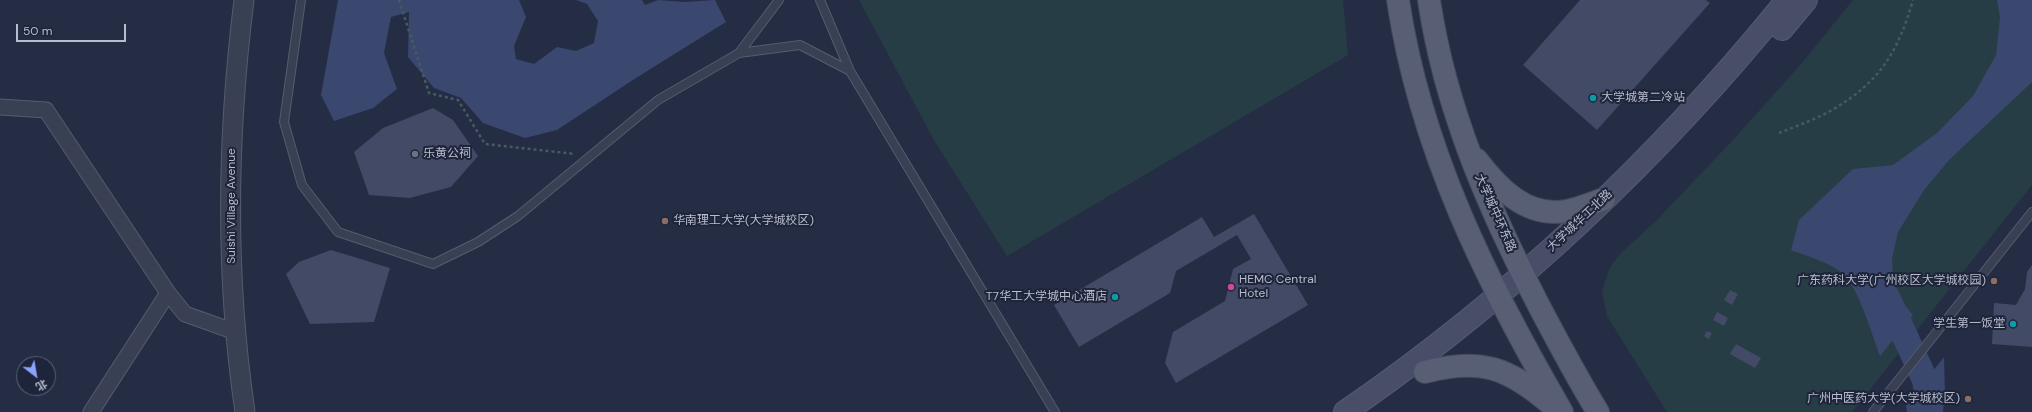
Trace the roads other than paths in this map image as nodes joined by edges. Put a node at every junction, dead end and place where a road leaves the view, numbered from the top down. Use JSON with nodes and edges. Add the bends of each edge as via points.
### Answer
{"nodes":[{"id":1,"x":244,"y":0,"type":"edge"},
{"id":2,"x":301,"y":0,"type":"edge"},
{"id":3,"x":779,"y":0,"type":"edge"},
{"id":4,"x":820,"y":0,"type":"edge"},
{"id":5,"x":1398,"y":0,"type":"edge"},
{"id":6,"x":1430,"y":0,"type":"edge"},
{"id":7,"x":1787,"y":0,"type":"edge"},
{"id":8,"x":1806,"y":0,"type":"edge"},
{"id":9,"x":739,"y":53,"type":"junction"},
{"id":10,"x":850,"y":71,"type":"junction"},
{"id":11,"x":0,"y":107,"type":"edge"},
{"id":12,"x":1466,"y":144,"type":"junction"},
{"id":13,"x":1604,"y":199,"type":"junction"},
{"id":14,"x":2032,"y":212,"type":"edge"},
{"id":15,"x":1526,"y":280,"type":"junction"},
{"id":16,"x":168,"y":293,"type":"junction"},
{"id":17,"x":1501,"y":301,"type":"junction"},
{"id":18,"x":230,"y":330,"type":"dead end"},
{"id":19,"x":1425,"y":372,"type":"junction"},
{"id":20,"x":91,"y":412,"type":"edge"},
{"id":21,"x":245,"y":412,"type":"edge"},
{"id":22,"x":1055,"y":412,"type":"edge"},
{"id":23,"x":1345,"y":412,"type":"edge"},
{"id":24,"x":1371,"y":412,"type":"edge"},
{"id":25,"x":1561,"y":412,"type":"edge"},
{"id":26,"x":1598,"y":412,"type":"edge"},
{"id":27,"x":1873,"y":412,"type":"edge"}],
"edges":[{"from":1,"to":21,"type":"street","name":"Suishi Village Avenue","via":[[234,103],[230,223],[233,299]]},
{"from":2,"to":9,"type":"lane","via":[[284,122],[302,185],[338,232],[433,264],[478,242],[518,216],[658,100]]},
{"from":3,"to":9,"type":"lane"},
{"from":4,"to":10,"type":"lane"},
{"from":5,"to":17,"type":"main road","via":[[1410,63],[1428,129],[1457,208]]},
{"from":6,"to":12,"type":"main road","name":"大学城中环东路","via":[[1444,71]]},
{"from":7,"to":13,"type":"main road","name":"大学城华工北路","via":[[1684,118]]},
{"from":8,"to":15,"type":"main road","name":"大学城华工北路","via":[[1748,70],[1676,148],[1595,228]]},
{"from":9,"to":10,"type":"lane","via":[[800,45]]},
{"from":10,"to":22,"type":"lane"},
{"from":11,"to":16,"type":"street","via":[[46,110]]},
{"from":12,"to":13,"type":"main road","via":[[1505,191],[1532,209],[1567,211]]},
{"from":12,"to":15,"type":"main road","name":"大学城中环东路","via":[[1492,209]]},
{"from":13,"to":15,"type":"main road","name":"大学城华工北路"},
{"from":14,"to":27,"type":"lane"},
{"from":15,"to":17,"type":"main road","name":"大学城华工北路"},
{"from":15,"to":26,"type":"main road","name":"大学城中环东路"},
{"from":16,"to":18,"type":"street","via":[[185,314]]},
{"from":16,"to":20,"type":"street"},
{"from":17,"to":19,"type":"main road","name":"大学城华工北路"},
{"from":17,"to":23,"type":"main road","name":"大学城华工北路"},
{"from":17,"to":25,"type":"main road"},
{"from":19,"to":24,"type":"main road","name":"大学城华工北路"},
{"from":19,"to":25,"type":"main road","via":[[1466,364],[1497,369],[1531,388]]}]}
